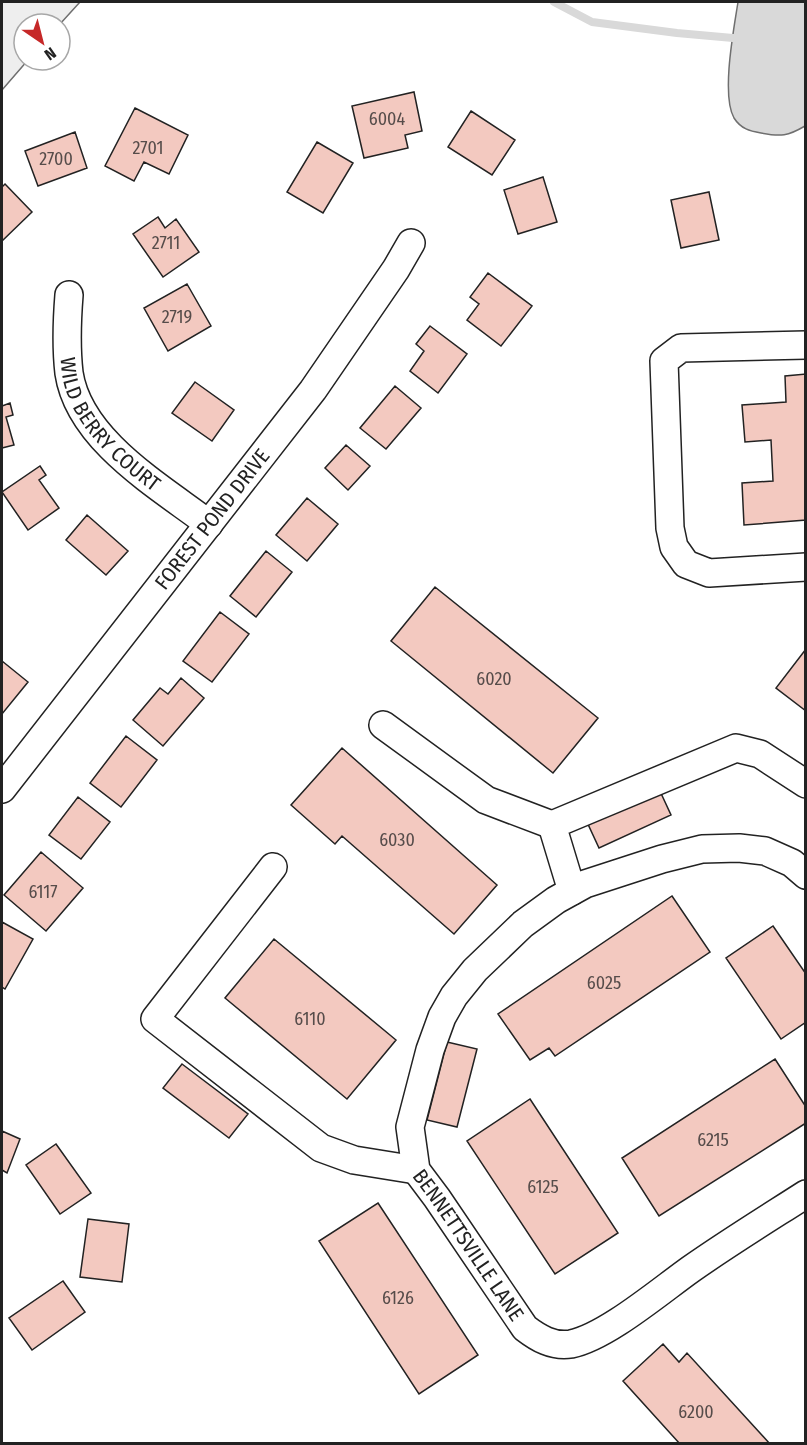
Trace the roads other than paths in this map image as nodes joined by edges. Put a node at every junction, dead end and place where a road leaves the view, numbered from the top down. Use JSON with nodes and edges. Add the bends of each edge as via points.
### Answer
{"nodes":[{"id":1,"x":411,"y":243,"type":"dead end"},
{"id":2,"x":69,"y":295,"type":"dead end"},
{"id":3,"x":806,"y":345,"type":"edge"},
{"id":4,"x":209,"y":524,"type":"junction"},
{"id":5,"x":806,"y":567,"type":"edge"},
{"id":6,"x":383,"y":725,"type":"dead end"},
{"id":7,"x":806,"y":784,"type":"edge"},
{"id":8,"x":2,"y":789,"type":"edge"},
{"id":9,"x":552,"y":825,"type":"junction"},
{"id":10,"x":273,"y":867,"type":"dead end"},
{"id":11,"x":806,"y":875,"type":"edge"},
{"id":12,"x":572,"y":891,"type":"junction"},
{"id":13,"x":416,"y":1170,"type":"junction"},
{"id":14,"x":806,"y":1194,"type":"edge"}],
"edges":[{"from":1,"to":4,"type":"street","name":"FOREST POND DRIVE","via":[[313,390]]},
{"from":2,"to":4,"type":"street","name":"WILD BERRY COURT","via":[[69,374],[94,428],[109,447]]},
{"from":3,"to":5,"type":"street","via":[[681,348],[664,362],[674,547],[686,564],[709,573]]},
{"from":4,"to":8,"type":"street","name":"FOREST POND DRIVE"},
{"from":6,"to":9,"type":"street","via":[[486,800]]},
{"from":7,"to":9,"type":"street","via":[[760,754],[736,748]]},
{"from":9,"to":12,"type":"street"},
{"from":10,"to":13,"type":"street","via":[[155,1019],[321,1148],[354,1160]]},
{"from":11,"to":12,"type":"street","name":"BENNETTSVILLE LANE","via":[[792,862],[765,851],[702,849]]},
{"from":12,"to":13,"type":"street","name":"BENNETTSVILLE LANE","via":[[523,924],[475,970],[441,1017],[410,1127]]},
{"from":13,"to":14,"type":"street","name":"BENNETTSVILLE LANE","via":[[525,1328],[553,1344],[568,1345],[609,1327]]}]}
